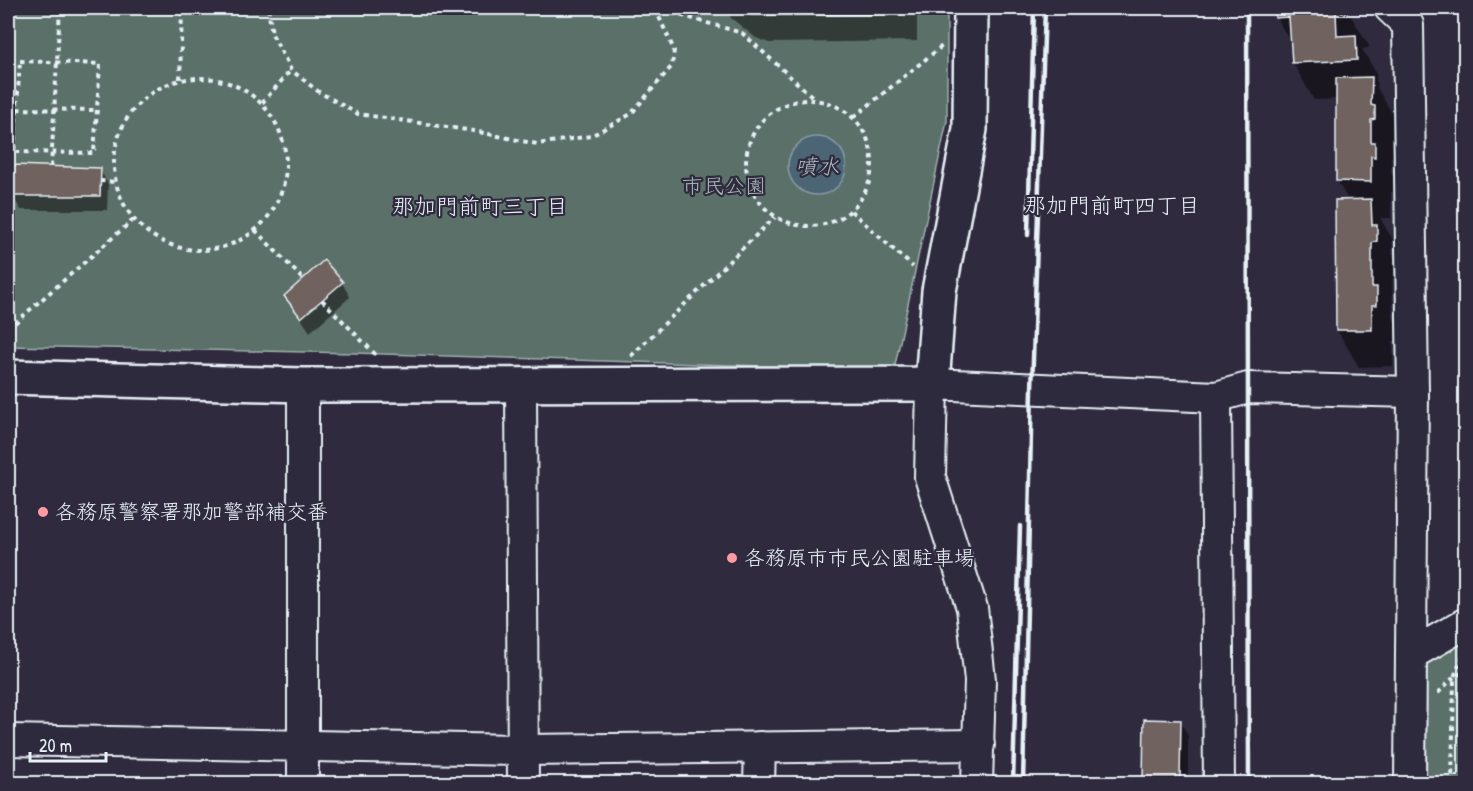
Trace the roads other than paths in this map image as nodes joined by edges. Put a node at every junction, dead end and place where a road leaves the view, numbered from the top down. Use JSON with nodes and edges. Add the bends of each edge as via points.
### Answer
{"nodes":[{"id":1,"x":1390,"y":8,"type":"edge"},
{"id":2,"x":971,"y":15,"type":"edge"},
{"id":3,"x":8,"y":377,"type":"edge"},
{"id":4,"x":932,"y":384,"type":"junction"},
{"id":5,"x":303,"y":385,"type":"junction"},
{"id":6,"x":521,"y":385,"type":"junction"},
{"id":7,"x":1413,"y":392,"type":"junction"},
{"id":8,"x":1216,"y":397,"type":"junction"},
{"id":9,"x":1466,"y":623,"type":"edge"},
{"id":10,"x":1412,"y":654,"type":"junction"},
{"id":11,"x":8,"y":740,"type":"edge"},
{"id":12,"x":979,"y":745,"type":"junction"},
{"id":13,"x":303,"y":746,"type":"junction"},
{"id":14,"x":760,"y":747,"type":"junction"},
{"id":15,"x":523,"y":750,"type":"junction"},
{"id":16,"x":303,"y":783,"type":"edge"},
{"id":17,"x":523,"y":783,"type":"edge"},
{"id":18,"x":759,"y":783,"type":"edge"},
{"id":19,"x":977,"y":783,"type":"edge"},
{"id":20,"x":1219,"y":783,"type":"edge"},
{"id":21,"x":1410,"y":783,"type":"edge"}],
"edges":[{"from":1,"to":7,"type":"street","via":[[1408,25]]},
{"from":2,"to":4,"type":"street","via":[[970,129],[939,291]]},
{"from":3,"to":5,"type":"street"},
{"from":4,"to":6,"type":"street"},
{"from":4,"to":8,"type":"street"},
{"from":4,"to":12,"type":"street","via":[[930,477],[972,608],[980,680]]},
{"from":5,"to":6,"type":"street"},
{"from":5,"to":13,"type":"street"},
{"from":6,"to":15,"type":"street"},
{"from":7,"to":8,"type":"street","via":[[1248,388]]},
{"from":7,"to":10,"type":"street"},
{"from":8,"to":20,"type":"street"},
{"from":9,"to":10,"type":"street"},
{"from":10,"to":21,"type":"street"},
{"from":11,"to":13,"type":"street"},
{"from":12,"to":14,"type":"street"},
{"from":12,"to":19,"type":"street"},
{"from":13,"to":15,"type":"street"},
{"from":13,"to":16,"type":"street"},
{"from":14,"to":15,"type":"street"},
{"from":14,"to":18,"type":"street"},
{"from":15,"to":17,"type":"street"}]}
